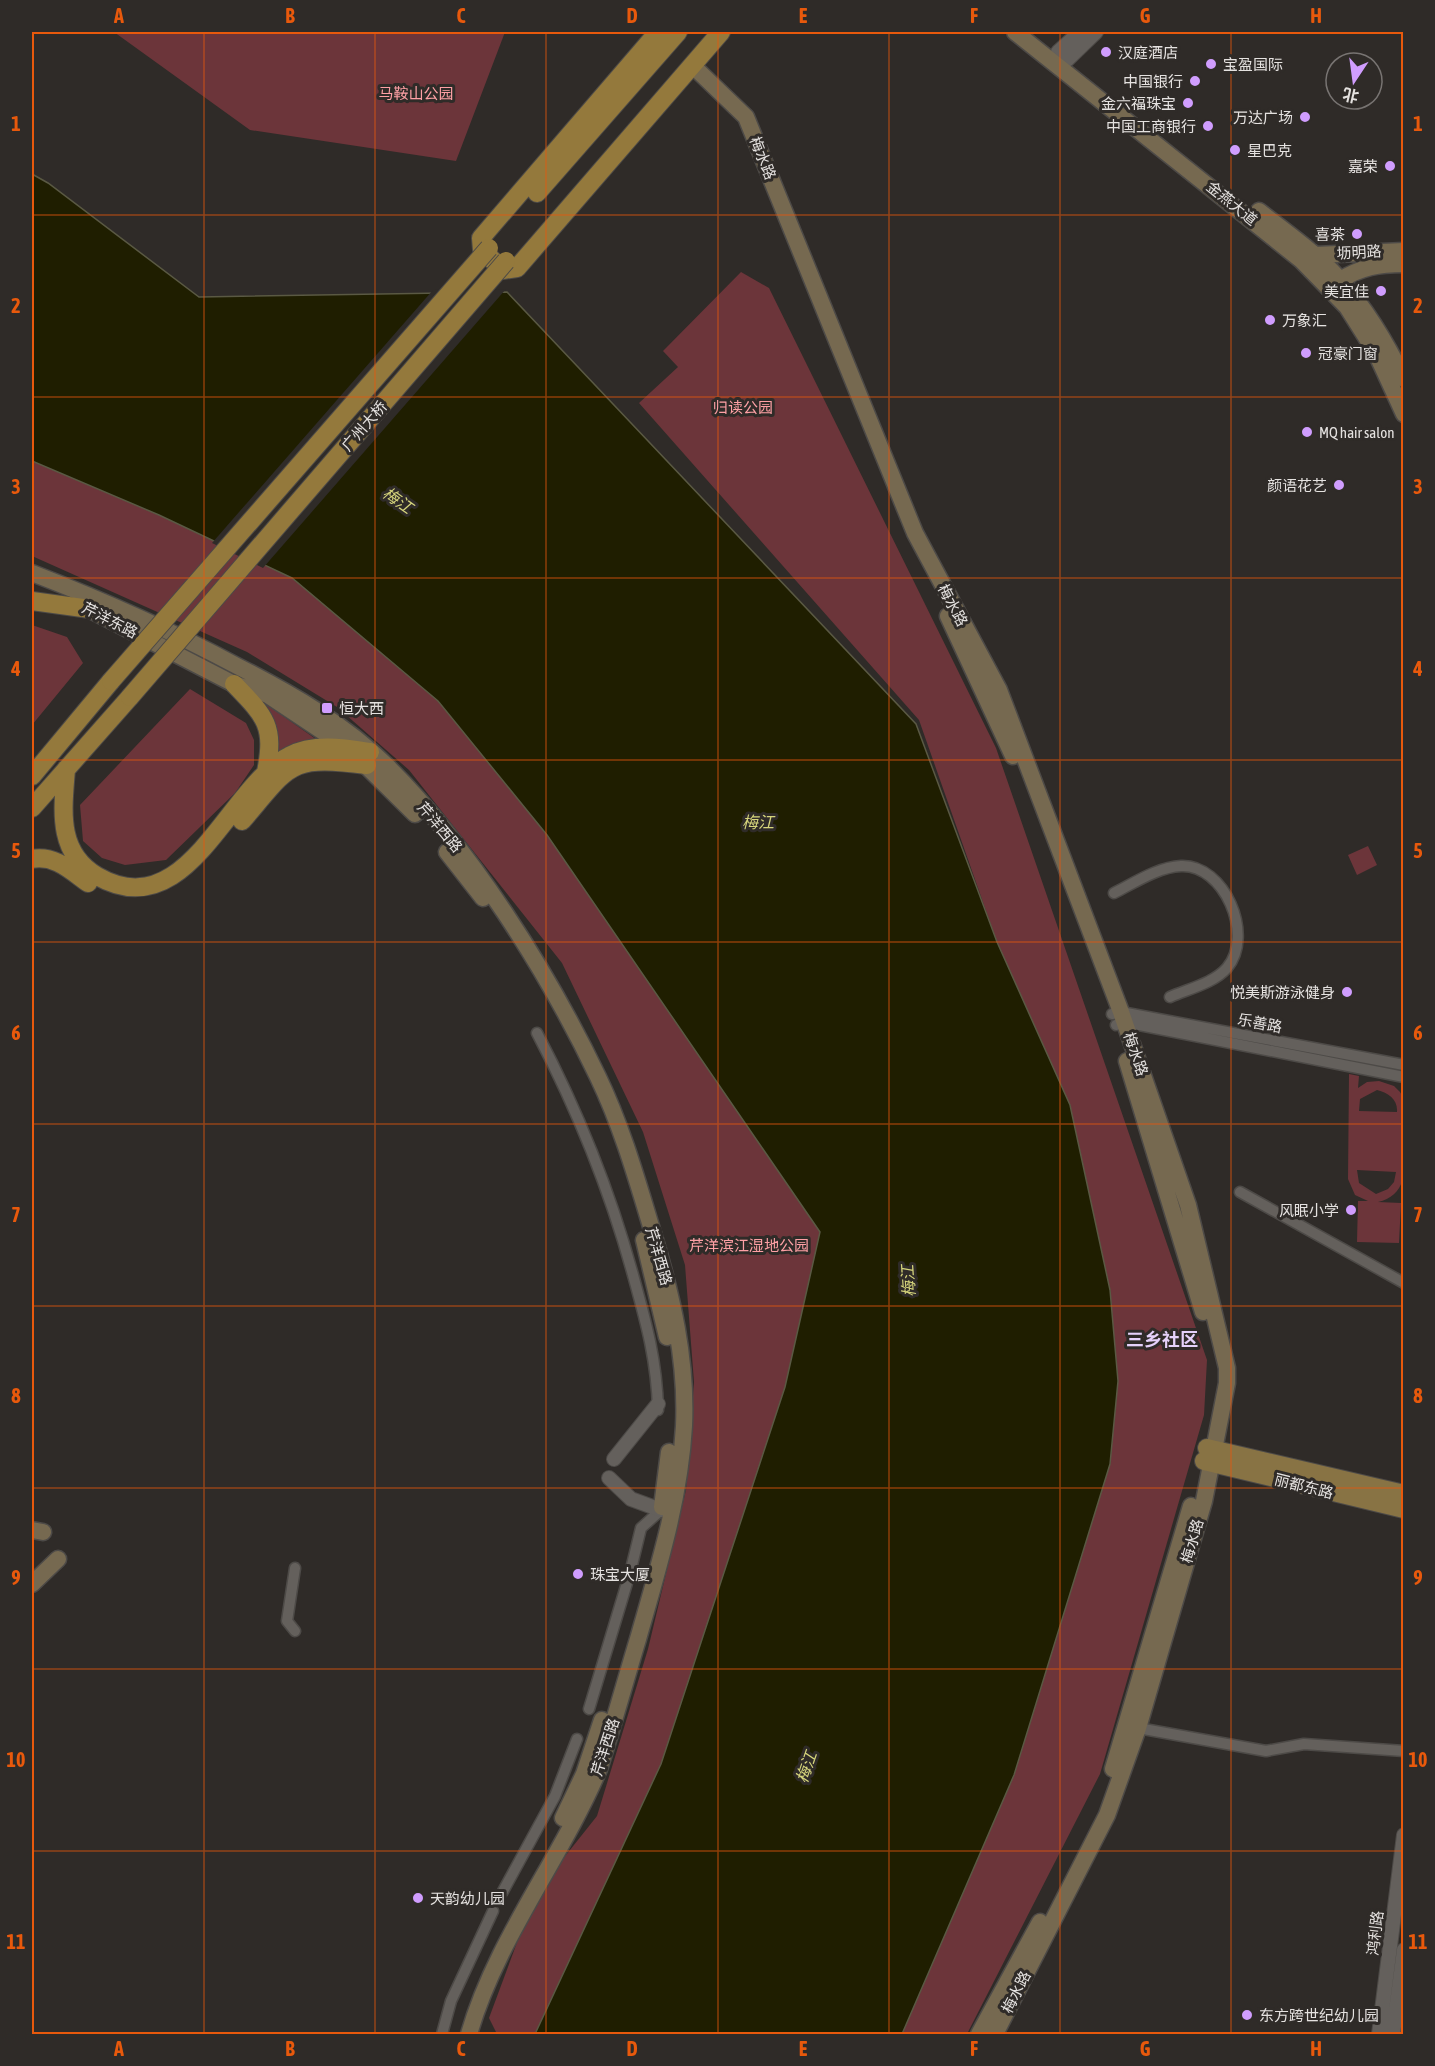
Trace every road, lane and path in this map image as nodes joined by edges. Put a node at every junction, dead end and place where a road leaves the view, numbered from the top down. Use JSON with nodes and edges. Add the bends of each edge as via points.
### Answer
{"nodes":[{"id":1,"x":658,"y":32,"type":"edge"},
{"id":2,"x":678,"y":32,"type":"edge"},
{"id":3,"x":721,"y":32,"type":"edge"},
{"id":4,"x":1015,"y":32,"type":"edge"},
{"id":5,"x":1032,"y":32,"type":"edge"},
{"id":6,"x":1080,"y":32,"type":"edge"},
{"id":7,"x":1096,"y":32,"type":"edge"},
{"id":8,"x":702,"y":37,"type":"edge"},
{"id":9,"x":1062,"y":56,"type":"junction"},
{"id":10,"x":689,"y":71,"type":"junction"},
{"id":11,"x":1404,"y":251,"type":"edge"},
{"id":12,"x":1315,"y":255,"type":"junction"},
{"id":13,"x":1404,"y":264,"type":"edge"},
{"id":14,"x":1340,"y":280,"type":"junction"},
{"id":15,"x":1404,"y":379,"type":"edge"},
{"id":16,"x":1404,"y":414,"type":"edge"},
{"id":17,"x":32,"y":573,"type":"edge"},
{"id":18,"x":32,"y":584,"type":"edge"},
{"id":19,"x":32,"y":602,"type":"edge"},
{"id":20,"x":90,"y":609,"type":"junction"},
{"id":21,"x":171,"y":631,"type":"joint"},
{"id":22,"x":234,"y":684,"type":"junction"},
{"id":23,"x":53,"y":748,"type":"junction"},
{"id":24,"x":349,"y":749,"type":"junction"},
{"id":25,"x":32,"y":758,"type":"edge"},
{"id":26,"x":368,"y":758,"type":"junction"},
{"id":27,"x":66,"y":770,"type":"junction"},
{"id":28,"x":266,"y":772,"type":"junction"},
{"id":29,"x":32,"y":776,"type":"edge"},
{"id":30,"x":32,"y":808,"type":"edge"},
{"id":31,"x":32,"y":859,"type":"edge"},
{"id":32,"x":1113,"y":893,"type":"dead end"},
{"id":33,"x":1170,"y":997,"type":"dead end"},
{"id":34,"x":1118,"y":1018,"type":"junction"},
{"id":35,"x":537,"y":1033,"type":"dead end"},
{"id":36,"x":1404,"y":1065,"type":"edge"},
{"id":37,"x":1404,"y":1077,"type":"edge"},
{"id":38,"x":1240,"y":1192,"type":"dead end"},
{"id":39,"x":1404,"y":1283,"type":"edge"},
{"id":40,"x":658,"y":1409,"type":"joint"},
{"id":41,"x":1209,"y":1455,"type":"junction"},
{"id":42,"x":614,"y":1459,"type":"dead end"},
{"id":43,"x":609,"y":1478,"type":"dead end"},
{"id":44,"x":1404,"y":1494,"type":"edge"},
{"id":45,"x":1404,"y":1509,"type":"edge"},
{"id":46,"x":661,"y":1510,"type":"junction"},
{"id":47,"x":58,"y":1559,"type":"dead end"},
{"id":48,"x":295,"y":1568,"type":"dead end"},
{"id":49,"x":32,"y":1584,"type":"edge"},
{"id":50,"x":295,"y":1631,"type":"dead end"},
{"id":51,"x":589,"y":1709,"type":"dead end"},
{"id":52,"x":1138,"y":1728,"type":"junction"},
{"id":53,"x":577,"y":1739,"type":"dead end"},
{"id":54,"x":1404,"y":1750,"type":"edge"},
{"id":55,"x":1404,"y":1835,"type":"edge"},
{"id":56,"x":1402,"y":1852,"type":"edge"},
{"id":57,"x":502,"y":1893,"type":"dead end"},
{"id":58,"x":493,"y":1911,"type":"dead end"},
{"id":59,"x":1404,"y":1950,"type":"edge"},
{"id":60,"x":442,"y":2034,"type":"edge"},
{"id":61,"x":459,"y":2034,"type":"edge"},
{"id":62,"x":469,"y":2034,"type":"edge"},
{"id":63,"x":980,"y":2034,"type":"edge"},
{"id":64,"x":995,"y":2034,"type":"edge"},
{"id":65,"x":1379,"y":2034,"type":"edge"},
{"id":66,"x":1393,"y":2034,"type":"edge"}],
"edges":[{"from":1,"to":10,"type":"highway","via":[[481,238],[482,250],[502,270],[517,268]]},
{"from":2,"to":23,"type":"highway","name":"广州大桥","bridge":true},
{"from":3,"to":10,"type":"highway"},
{"from":4,"to":16,"type":"main road","name":"金燕大道","via":[[1301,260],[1347,307],[1376,352]]},
{"from":5,"to":9,"type":"main road","name":"金燕大道"},
{"from":6,"to":9,"type":"street"},
{"from":7,"to":9,"type":"street"},
{"from":8,"to":27,"type":"highway","name":"广州大桥","bridge":true},
{"from":9,"to":12,"type":"main road","name":"金燕大道"},
{"from":10,"to":34,"type":"main road","name":"梅水路","via":[[741,122],[883,483],[1040,814]]},
{"from":11,"to":12,"type":"main road","name":"坜明路"},
{"from":12,"to":14,"type":"main road","name":"金燕大道"},
{"from":13,"to":14,"type":"main road","name":"坜明路","via":[[1377,264]]},
{"from":14,"to":15,"type":"main road","name":"金燕大道","via":[[1388,347]]},
{"from":17,"to":21,"type":"main road","name":"芹洋东路"},
{"from":18,"to":20,"type":"main road","name":"芹洋东路"},
{"from":19,"to":20,"type":"highway"},
{"from":20,"to":22,"type":"main road","name":"芹洋东路"},
{"from":21,"to":26,"type":"main road","name":"芹洋西路","via":[[282,690],[332,722]]},
{"from":22,"to":24,"type":"main road","via":[[268,695]]},
{"from":22,"to":28,"type":"highway","via":[[259,709],[267,724],[271,745]]},
{"from":23,"to":25,"type":"highway"},
{"from":23,"to":29,"type":"highway","name":"广州大桥"},
{"from":24,"to":26,"type":"highway"},
{"from":24,"to":28,"type":"highway","via":[[305,750],[288,756]]},
{"from":26,"to":31,"type":"highway","via":[[305,761],[289,768],[202,866],[168,891],[152,896],[113,895],[93,887],[60,862],[42,857]]},
{"from":26,"to":46,"type":"main road","name":"芹洋西路","via":[[485,902],[527,968],[586,1075],[627,1175],[671,1359],[673,1427]]},
{"from":26,"to":62,"type":"main road","name":"芹洋西路","via":[[386,765],[478,872],[554,993],[598,1077],[632,1164],[668,1284],[681,1349],[684,1427],[670,1522],[606,1746],[587,1796],[493,1974]]},
{"from":27,"to":28,"type":"highway","via":[[63,826],[78,861],[112,883],[133,886],[152,884],[190,862]]},
{"from":27,"to":30,"type":"highway","name":"广州大桥"},
{"from":32,"to":33,"type":"street","via":[[1180,866],[1196,867],[1228,896],[1236,912],[1238,929],[1236,951],[1227,968]]},
{"from":34,"to":36,"type":"street","name":"乐善路"},
{"from":34,"to":37,"type":"street","name":"乐善路"},
{"from":34,"to":41,"type":"main road","name":"梅水路","via":[[1188,1204],[1227,1368],[1227,1383]]},
{"from":35,"to":40,"type":"street","via":[[566,1087],[616,1213],[654,1351]]},
{"from":38,"to":39,"type":"street"},
{"from":40,"to":42,"type":"street"},
{"from":41,"to":44,"type":"main road","name":"丽都东路"},
{"from":41,"to":45,"type":"main road","name":"丽都东路"},
{"from":41,"to":52,"type":"main road","name":"梅水路","via":[[1204,1501]]},
{"from":41,"to":63,"type":"main road","name":"梅水路","via":[[1099,1814]]},
{"from":43,"to":46,"type":"street","via":[[631,1499]]},
{"from":46,"to":51,"type":"street","via":[[640,1528]]},
{"from":46,"to":61,"type":"main road","name":"芹洋西路","via":[[642,1590],[584,1774],[486,1966]]},
{"from":47,"to":49,"type":"main road"},
{"from":48,"to":50,"type":"street","via":[[287,1621]]},
{"from":52,"to":54,"type":"street","via":[[1266,1751],[1305,1744]]},
{"from":52,"to":64,"type":"main road","name":"梅水路","via":[[1107,1815]]},
{"from":53,"to":57,"type":"street","via":[[555,1796]]},
{"from":55,"to":56,"type":"street","name":"鸿利路"},
{"from":56,"to":65,"type":"street","name":"鸿利路"},
{"from":58,"to":60,"type":"street","via":[[451,2001]]},
{"from":59,"to":66,"type":"street","name":"鸿利路"}]}
